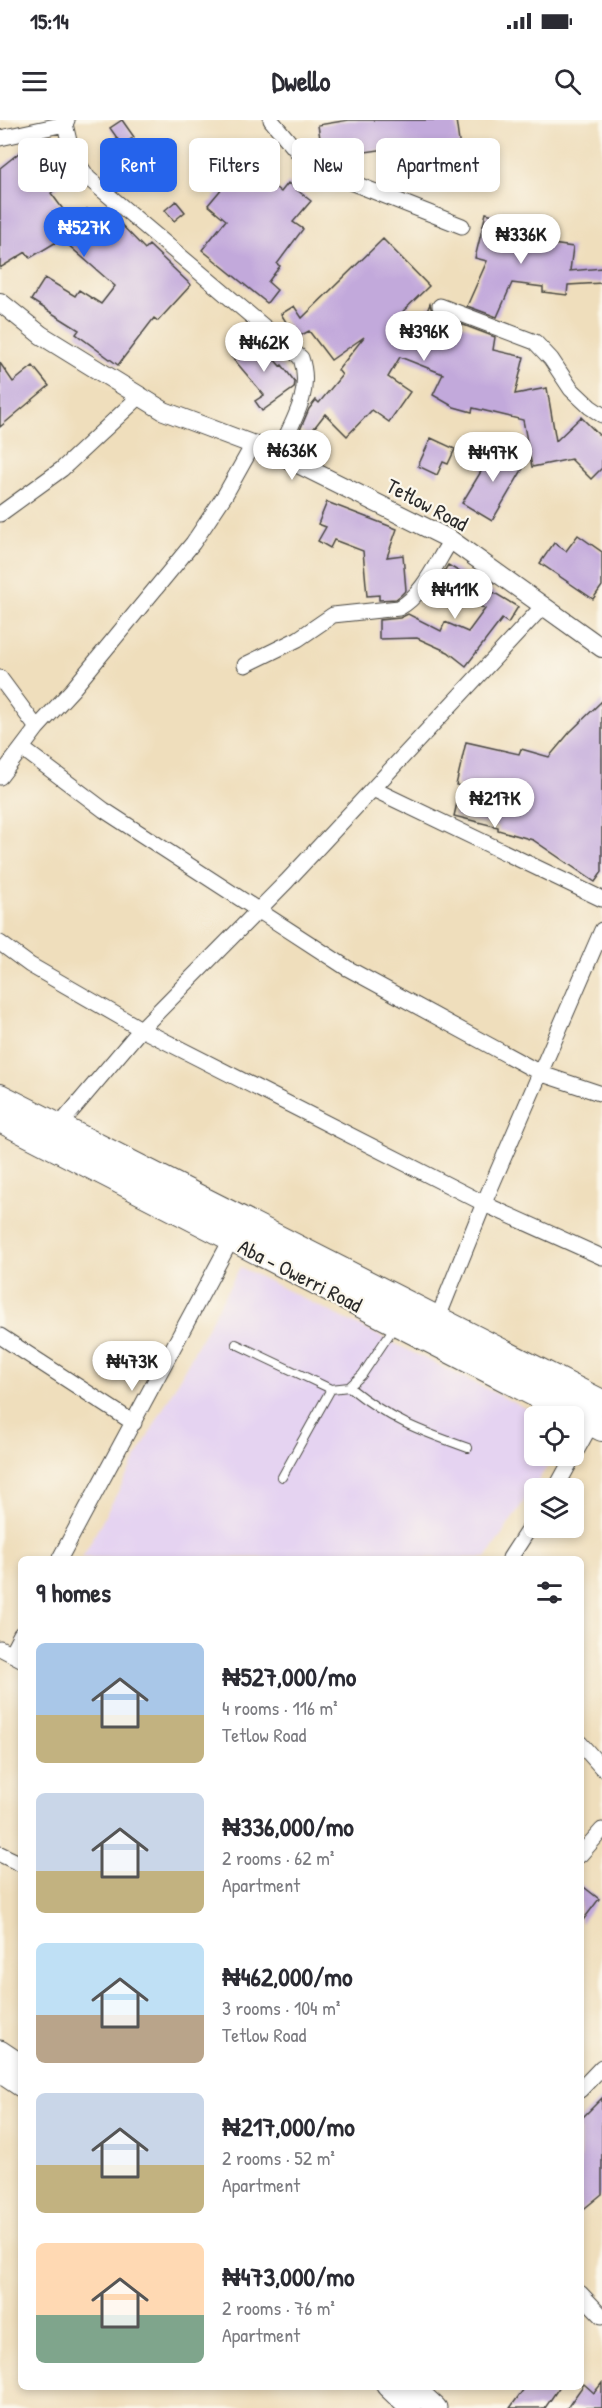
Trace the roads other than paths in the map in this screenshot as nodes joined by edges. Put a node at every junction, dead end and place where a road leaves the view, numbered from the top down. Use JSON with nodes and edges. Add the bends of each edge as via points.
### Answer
{"nodes":[{"id":1,"x":271,"y":120,"type":"edge"},
{"id":2,"x":66,"y":122,"type":"edge"},
{"id":3,"x":0,"y":138,"type":"edge"},
{"id":4,"x":462,"y":226,"type":"dead end"},
{"id":5,"x":0,"y":302,"type":"edge"},
{"id":6,"x":440,"y":306,"type":"dead end"},
{"id":7,"x":139,"y":397,"type":"junction"},
{"id":8,"x":602,"y":415,"type":"edge"},
{"id":9,"x":254,"y":443,"type":"junction"},
{"id":10,"x":278,"y":454,"type":"junction"},
{"id":11,"x":0,"y":514,"type":"edge"},
{"id":12,"x":451,"y":540,"type":"junction"},
{"id":13,"x":544,"y":605,"type":"junction"},
{"id":14,"x":602,"y":648,"type":"edge"},
{"id":15,"x":244,"y":665,"type":"dead end"},
{"id":16,"x":0,"y":678,"type":"edge"},
{"id":17,"x":37,"y":728,"type":"junction"},
{"id":18,"x":23,"y":749,"type":"junction"},
{"id":19,"x":0,"y":777,"type":"edge"},
{"id":20,"x":372,"y":789,"type":"junction"},
{"id":21,"x":602,"y":899,"type":"edge"},
{"id":22,"x":256,"y":911,"type":"junction"},
{"id":23,"x":602,"y":930,"type":"edge"},
{"id":24,"x":0,"y":943,"type":"edge"},
{"id":25,"x":141,"y":1029,"type":"junction"},
{"id":26,"x":542,"y":1074,"type":"junction"},
{"id":27,"x":602,"y":1094,"type":"edge"},
{"id":28,"x":0,"y":1096,"type":"edge"},
{"id":29,"x":0,"y":1120,"type":"edge"},
{"id":30,"x":58,"y":1127,"type":"junction"},
{"id":31,"x":484,"y":1203,"type":"junction"},
{"id":32,"x":231,"y":1240,"type":"junction"},
{"id":33,"x":602,"y":1257,"type":"edge"},
{"id":34,"x":396,"y":1325,"type":"junction"},
{"id":35,"x":432,"y":1330,"type":"junction"},
{"id":36,"x":0,"y":1336,"type":"edge"},
{"id":37,"x":236,"y":1344,"type":"dead end"},
{"id":38,"x":349,"y":1387,"type":"junction"},
{"id":39,"x":331,"y":1389,"type":"junction"},
{"id":40,"x":599,"y":1415,"type":"edge"},
{"id":41,"x":134,"y":1423,"type":"junction"},
{"id":42,"x":468,"y":1448,"type":"dead end"},
{"id":43,"x":282,"y":1477,"type":"dead end"},
{"id":44,"x":561,"y":1478,"type":"edge"},
{"id":45,"x":524,"y":1536,"type":"edge"},
{"id":46,"x":61,"y":1556,"type":"edge"},
{"id":47,"x":511,"y":1556,"type":"edge"},
{"id":48,"x":18,"y":1640,"type":"edge"},
{"id":49,"x":11,"y":1654,"type":"edge"},
{"id":50,"x":584,"y":1748,"type":"edge"},
{"id":51,"x":602,"y":1768,"type":"edge"},
{"id":52,"x":602,"y":1830,"type":"edge"},
{"id":53,"x":584,"y":1850,"type":"edge"},
{"id":54,"x":0,"y":1854,"type":"edge"},
{"id":55,"x":18,"y":1863,"type":"edge"},
{"id":56,"x":0,"y":2051,"type":"edge"},
{"id":57,"x":18,"y":2063,"type":"edge"},
{"id":58,"x":601,"y":2069,"type":"edge"},
{"id":59,"x":0,"y":2072,"type":"edge"},
{"id":60,"x":18,"y":2084,"type":"edge"},
{"id":61,"x":584,"y":2086,"type":"edge"},
{"id":62,"x":584,"y":2297,"type":"edge"},
{"id":63,"x":602,"y":2316,"type":"edge"},
{"id":64,"x":391,"y":2390,"type":"edge"},
{"id":65,"x":416,"y":2390,"type":"edge"},
{"id":66,"x":410,"y":2408,"type":"edge"},
{"id":67,"x":436,"y":2408,"type":"edge"}],
"edges":[{"from":1,"to":4,"type":"street","via":[[301,156],[335,176]]},
{"from":2,"to":3,"type":"street"},
{"from":2,"to":10,"type":"street","via":[[72,154],[88,178],[300,358],[306,373],[305,391]]},
{"from":5,"to":7,"type":"street","name":"Tetlow Road","via":[[41,334]]},
{"from":6,"to":8,"type":"street","via":[[535,342],[571,389]]},
{"from":7,"to":9,"type":"street","name":"Tetlow Road","via":[[164,411]]},
{"from":7,"to":11,"type":"street","via":[[62,469]]},
{"from":9,"to":10,"type":"street","name":"Tetlow Road"},
{"from":9,"to":17,"type":"street","via":[[193,543]]},
{"from":10,"to":12,"type":"street","name":"Tetlow Road"},
{"from":12,"to":13,"type":"street","name":"Tetlow Road"},
{"from":12,"to":15,"type":"street","via":[[408,603],[399,608],[333,615],[298,639]]},
{"from":13,"to":14,"type":"street","name":"Tetlow Road"},
{"from":13,"to":20,"type":"street"},
{"from":16,"to":17,"type":"street"},
{"from":17,"to":18,"type":"street"},
{"from":18,"to":19,"type":"street"},
{"from":18,"to":22,"type":"street","via":[[104,810]]},
{"from":20,"to":21,"type":"street"},
{"from":20,"to":22,"type":"street"},
{"from":22,"to":25,"type":"street"},
{"from":22,"to":26,"type":"street","via":[[348,968]]},
{"from":23,"to":26,"type":"street"},
{"from":24,"to":25,"type":"street","via":[[30,965]]},
{"from":25,"to":30,"type":"street"},
{"from":25,"to":31,"type":"street"},
{"from":26,"to":27,"type":"street"},
{"from":26,"to":31,"type":"street"},
{"from":28,"to":30,"type":"highway","name":"Aba - Owerri Road"},
{"from":29,"to":32,"type":"highway","name":"Aba - Owerri Road"},
{"from":30,"to":35,"type":"highway","name":"Aba - Owerri Road"},
{"from":31,"to":33,"type":"street"},
{"from":31,"to":35,"type":"street"},
{"from":32,"to":34,"type":"highway","name":"Aba - Owerri Road"},
{"from":32,"to":41,"type":"street"},
{"from":34,"to":35,"type":"highway","name":"Aba - Owerri Road"},
{"from":34,"to":38,"type":"lane","via":[[362,1375]]},
{"from":35,"to":40,"type":"highway","name":"Aba - Owerri Road"},
{"from":36,"to":41,"type":"street"},
{"from":37,"to":39,"type":"lane"},
{"from":38,"to":39,"type":"lane"},
{"from":38,"to":42,"type":"lane","via":[[377,1409],[413,1428]]},
{"from":39,"to":43,"type":"lane"},
{"from":40,"to":44,"type":"street"},
{"from":41,"to":46,"type":"street"},
{"from":45,"to":47,"type":"street"},
{"from":48,"to":49,"type":"street"},
{"from":50,"to":51,"type":"street"},
{"from":52,"to":53,"type":"street"},
{"from":54,"to":55,"type":"street"},
{"from":56,"to":57,"type":"main road"},
{"from":58,"to":61,"type":"street"},
{"from":59,"to":60,"type":"main road"},
{"from":62,"to":63,"type":"street"},
{"from":64,"to":66,"type":"main road"},
{"from":65,"to":67,"type":"main road"}]}
